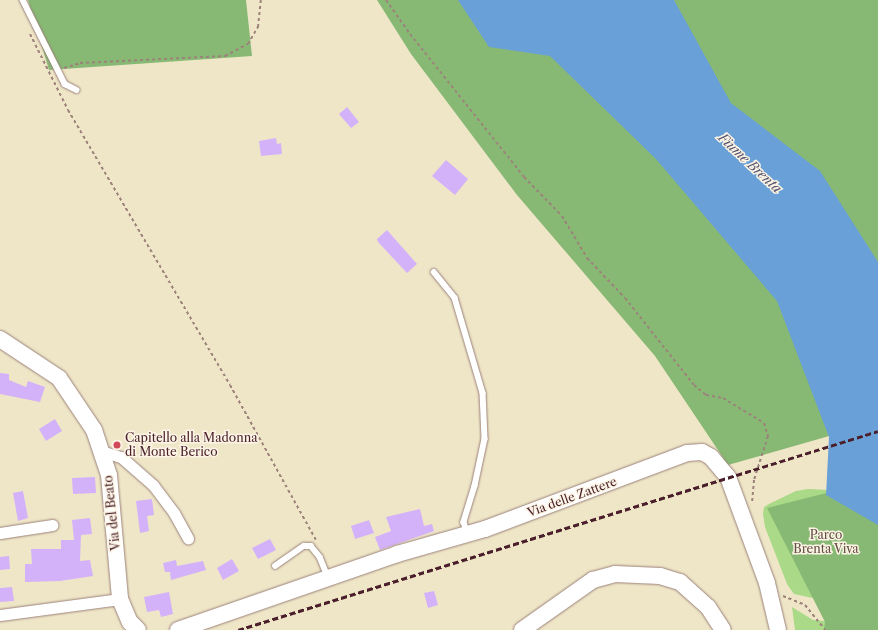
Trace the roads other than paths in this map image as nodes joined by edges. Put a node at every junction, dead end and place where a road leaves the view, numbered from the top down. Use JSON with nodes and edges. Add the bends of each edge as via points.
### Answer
{"nodes":[{"id":1,"x":23,"y":0,"type":"edge"},
{"id":2,"x":77,"y":90,"type":"dead end"},
{"id":3,"x":434,"y":272,"type":"dead end"},
{"id":4,"x":0,"y":339,"type":"edge"},
{"id":5,"x":101,"y":451,"type":"junction"},
{"id":6,"x":52,"y":525,"type":"dead end"},
{"id":7,"x":0,"y":533,"type":"edge"},
{"id":8,"x":467,"y":534,"type":"junction"},
{"id":9,"x":188,"y":538,"type":"dead end"},
{"id":10,"x":275,"y":566,"type":"dead end"},
{"id":11,"x":328,"y":577,"type":"junction"},
{"id":12,"x":120,"y":599,"type":"junction"},
{"id":13,"x":0,"y":614,"type":"edge"},
{"id":14,"x":138,"y":630,"type":"edge"},
{"id":15,"x":178,"y":630,"type":"edge"},
{"id":16,"x":522,"y":630,"type":"edge"},
{"id":17,"x":723,"y":630,"type":"edge"},
{"id":18,"x":778,"y":630,"type":"edge"}],
"edges":[{"from":1,"to":2,"type":"lane","via":[[65,84]]},
{"from":3,"to":8,"type":"lane","via":[[455,298],[483,393],[485,438],[464,522]]},
{"from":4,"to":5,"type":"street","name":"Via del Beato","via":[[59,378],[85,414]]},
{"from":5,"to":9,"type":"street","via":[[121,457],[153,484],[174,512]]},
{"from":5,"to":12,"type":"street","name":"Via del Beato","via":[[109,475]]},
{"from":6,"to":7,"type":"street"},
{"from":8,"to":11,"type":"street","name":"Via delle Zattere"},
{"from":8,"to":18,"type":"street","name":"Via delle Zattere","via":[[687,454],[702,452],[719,465],[728,478],[769,590]]},
{"from":10,"to":11,"type":"lane","via":[[304,546],[311,546],[320,557]]},
{"from":11,"to":15,"type":"street","name":"Via delle Zattere"},
{"from":12,"to":13,"type":"street"},
{"from":12,"to":14,"type":"street","name":"Via del Beato","via":[[130,622]]},
{"from":16,"to":17,"type":"street","via":[[593,580],[615,574],[660,576],[680,582],[708,607]]}]}
